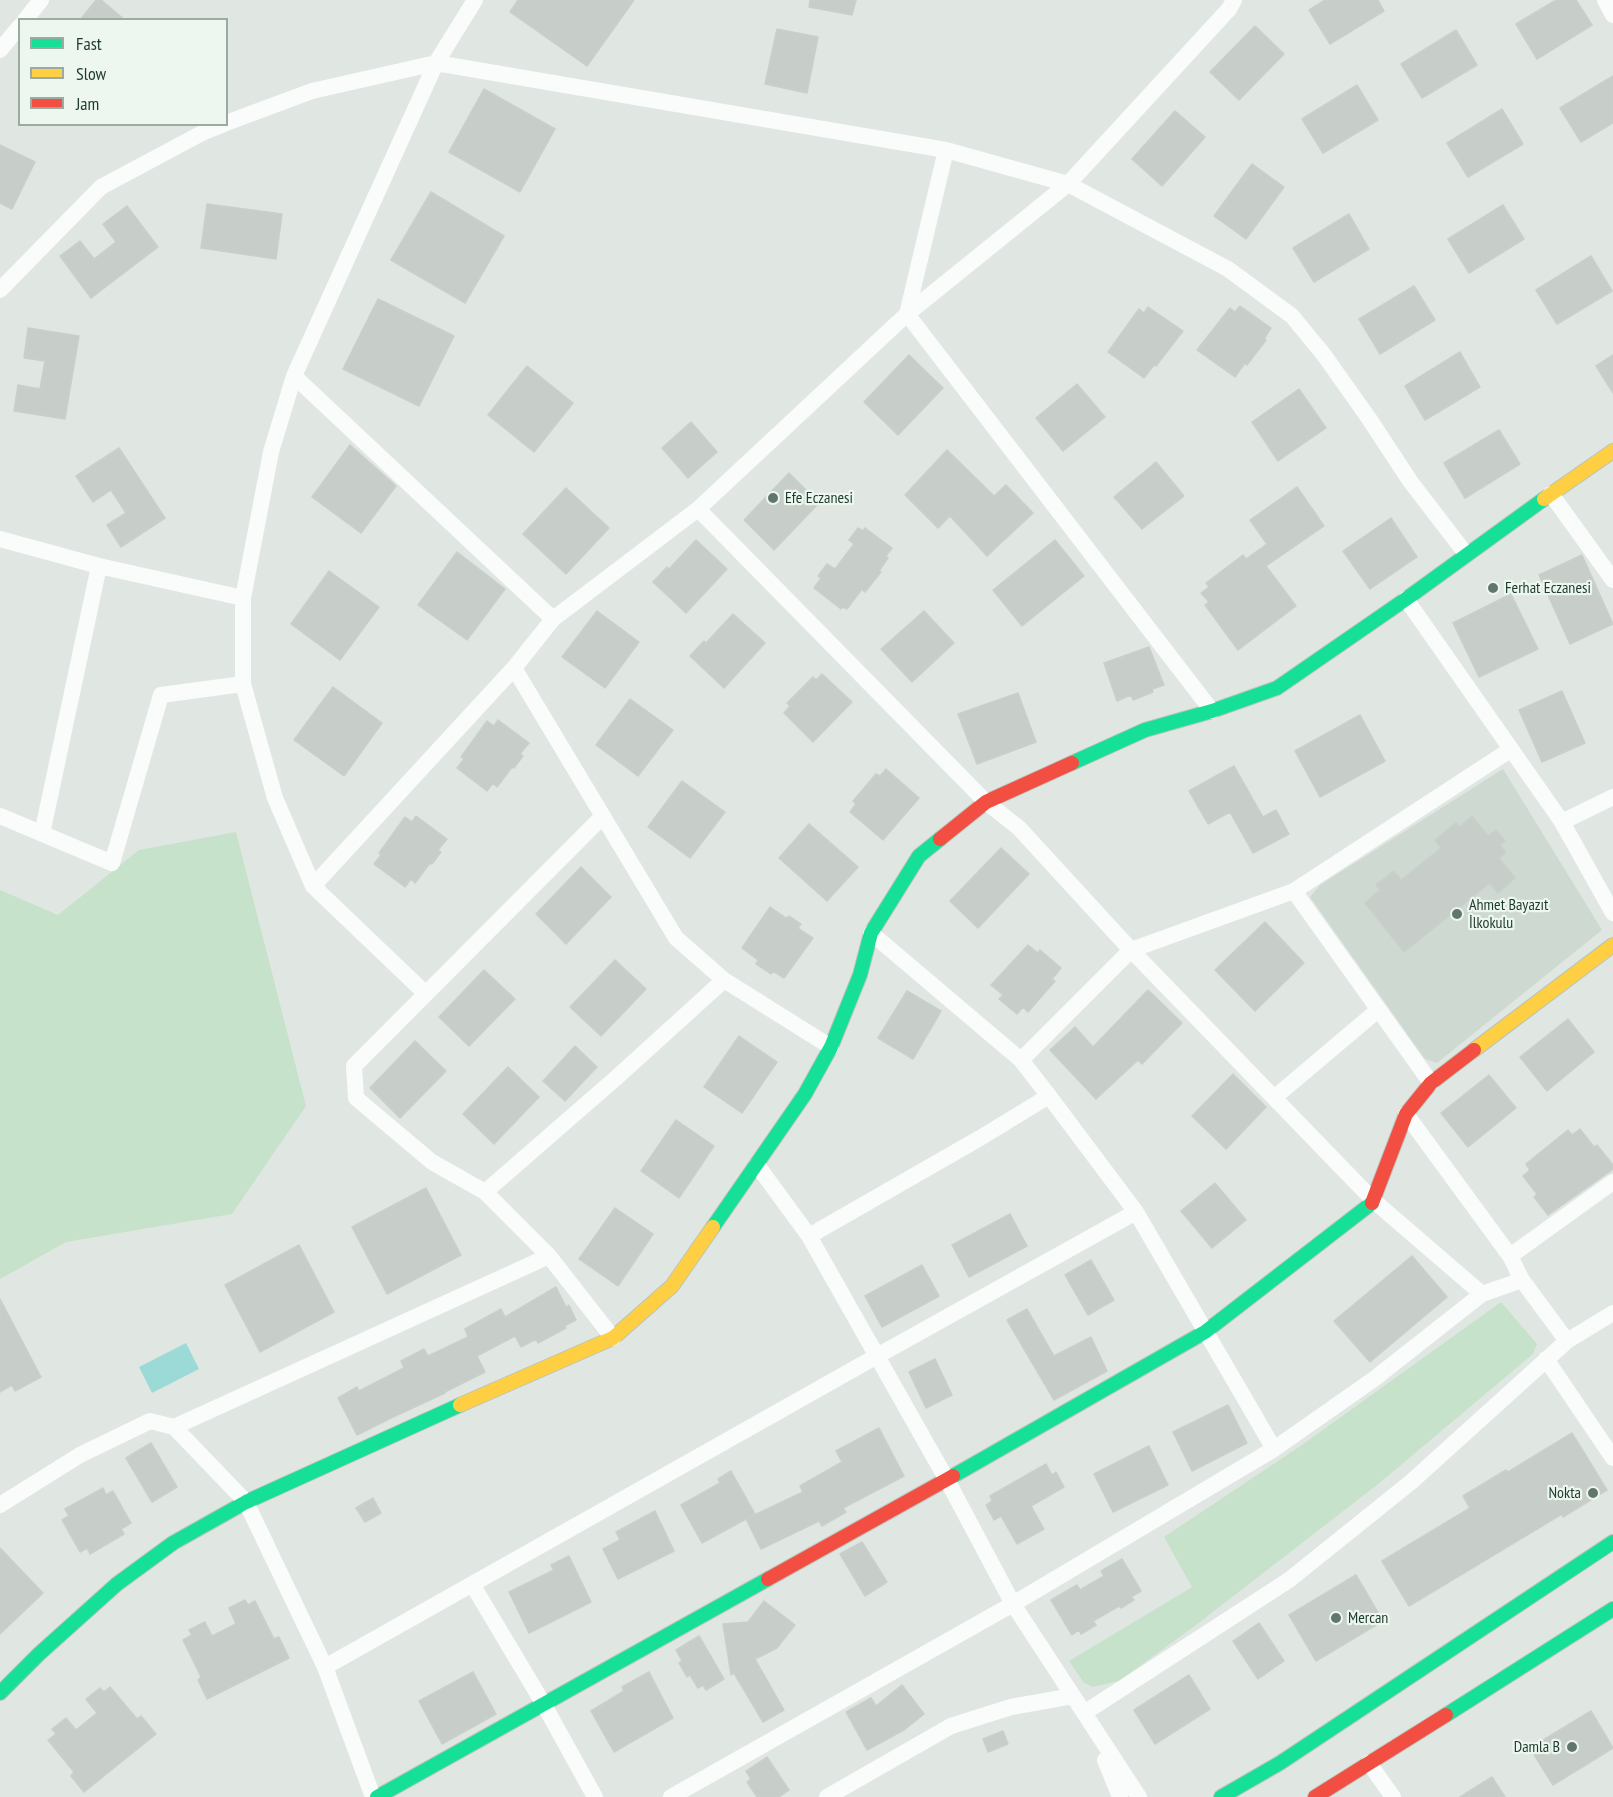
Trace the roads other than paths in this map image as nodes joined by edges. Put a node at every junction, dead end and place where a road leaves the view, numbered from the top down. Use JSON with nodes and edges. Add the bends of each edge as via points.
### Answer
{"nodes":[{"id":1,"x":41,"y":0,"type":"edge"},
{"id":2,"x":475,"y":0,"type":"edge"},
{"id":3,"x":1234,"y":0,"type":"edge"},
{"id":4,"x":1605,"y":0,"type":"edge"},
{"id":5,"x":1613,"y":15,"type":"edge"},
{"id":6,"x":27,"y":18,"type":"edge"},
{"id":7,"x":18,"y":28,"type":"edge"},
{"id":8,"x":0,"y":50,"type":"edge"},
{"id":9,"x":436,"y":63,"type":"junction"},
{"id":10,"x":228,"y":123,"type":"edge"},
{"id":11,"x":220,"y":126,"type":"edge"},
{"id":12,"x":946,"y":150,"type":"junction"},
{"id":13,"x":1068,"y":184,"type":"junction"},
{"id":14,"x":0,"y":290,"type":"edge"},
{"id":15,"x":907,"y":314,"type":"junction"},
{"id":16,"x":294,"y":376,"type":"junction"},
{"id":17,"x":1613,"y":451,"type":"edge"},
{"id":18,"x":1551,"y":494,"type":"junction"},
{"id":19,"x":698,"y":509,"type":"junction"},
{"id":20,"x":0,"y":539,"type":"edge"},
{"id":21,"x":1466,"y":554,"type":"junction"},
{"id":22,"x":99,"y":566,"type":"junction"},
{"id":23,"x":1613,"y":580,"type":"edge"},
{"id":24,"x":243,"y":598,"type":"junction"},
{"id":25,"x":1406,"y":599,"type":"junction"},
{"id":26,"x":553,"y":619,"type":"junction"},
{"id":27,"x":514,"y":668,"type":"junction"},
{"id":28,"x":243,"y":684,"type":"junction"},
{"id":29,"x":1212,"y":711,"type":"junction"},
{"id":30,"x":1510,"y":750,"type":"junction"},
{"id":31,"x":1613,"y":797,"type":"edge"},
{"id":32,"x":986,"y":802,"type":"junction"},
{"id":33,"x":0,"y":816,"type":"edge"},
{"id":34,"x":603,"y":816,"type":"junction"},
{"id":35,"x":1562,"y":822,"type":"junction"},
{"id":36,"x":42,"y":834,"type":"junction"},
{"id":37,"x":313,"y":886,"type":"junction"},
{"id":38,"x":1294,"y":891,"type":"junction"},
{"id":39,"x":1613,"y":913,"type":"edge"},
{"id":40,"x":871,"y":933,"type":"junction"},
{"id":41,"x":1613,"y":945,"type":"edge"},
{"id":42,"x":1131,"y":950,"type":"junction"},
{"id":43,"x":724,"y":980,"type":"junction"},
{"id":44,"x":426,"y":994,"type":"junction"},
{"id":45,"x":1378,"y":1010,"type":"junction"},
{"id":46,"x":831,"y":1047,"type":"junction"},
{"id":47,"x":1021,"y":1060,"type":"junction"},
{"id":48,"x":1431,"y":1083,"type":"junction"},
{"id":49,"x":1049,"y":1096,"type":"junction"},
{"id":50,"x":1275,"y":1097,"type":"junction"},
{"id":51,"x":1406,"y":1114,"type":"junction"},
{"id":52,"x":758,"y":1166,"type":"junction"},
{"id":53,"x":1613,"y":1182,"type":"edge"},
{"id":54,"x":485,"y":1192,"type":"junction"},
{"id":55,"x":1374,"y":1201,"type":"junction"},
{"id":56,"x":1136,"y":1212,"type":"junction"},
{"id":57,"x":809,"y":1236,"type":"junction"},
{"id":58,"x":549,"y":1256,"type":"junction"},
{"id":59,"x":1510,"y":1256,"type":"junction"},
{"id":60,"x":1522,"y":1280,"type":"junction"},
{"id":61,"x":1482,"y":1294,"type":"junction"},
{"id":62,"x":1613,"y":1312,"type":"edge"},
{"id":63,"x":1205,"y":1332,"type":"junction"},
{"id":64,"x":613,"y":1338,"type":"junction"},
{"id":65,"x":1567,"y":1341,"type":"junction"},
{"id":66,"x":876,"y":1356,"type":"junction"},
{"id":67,"x":1546,"y":1359,"type":"junction"},
{"id":68,"x":174,"y":1427,"type":"junction"},
{"id":69,"x":1274,"y":1449,"type":"junction"},
{"id":70,"x":1613,"y":1458,"type":"edge"},
{"id":71,"x":948,"y":1480,"type":"junction"},
{"id":72,"x":246,"y":1502,"type":"junction"},
{"id":73,"x":0,"y":1505,"type":"edge"},
{"id":74,"x":1613,"y":1542,"type":"edge"},
{"id":75,"x":472,"y":1584,"type":"junction"},
{"id":76,"x":1013,"y":1604,"type":"junction"},
{"id":77,"x":1613,"y":1609,"type":"edge"},
{"id":78,"x":325,"y":1667,"type":"junction"},
{"id":79,"x":0,"y":1693,"type":"edge"},
{"id":80,"x":1073,"y":1696,"type":"junction"},
{"id":81,"x":543,"y":1703,"type":"junction"},
{"id":82,"x":1084,"y":1713,"type":"junction"},
{"id":83,"x":1094,"y":1731,"type":"junction"},
{"id":84,"x":1369,"y":1763,"type":"junction"},
{"id":85,"x":375,"y":1797,"type":"edge"},
{"id":86,"x":595,"y":1797,"type":"edge"},
{"id":87,"x":671,"y":1797,"type":"edge"},
{"id":88,"x":827,"y":1797,"type":"edge"},
{"id":89,"x":1119,"y":1797,"type":"edge"},
{"id":90,"x":1139,"y":1797,"type":"edge"},
{"id":91,"x":1221,"y":1797,"type":"edge"},
{"id":92,"x":1315,"y":1797,"type":"edge"},
{"id":93,"x":1393,"y":1797,"type":"edge"}],
"edges":[{"from":1,"to":6,"type":"street"},
{"from":2,"to":9,"type":"street"},
{"from":3,"to":13,"type":"street"},
{"from":4,"to":5,"type":"street"},
{"from":7,"to":8,"type":"street"},
{"from":9,"to":10,"type":"street","via":[[312,91]]},
{"from":9,"to":12,"type":"street"},
{"from":9,"to":16,"type":"street"},
{"from":11,"to":14,"type":"street","via":[[101,187]]},
{"from":12,"to":13,"type":"street"},
{"from":12,"to":15,"type":"street"},
{"from":13,"to":15,"type":"street"},
{"from":13,"to":21,"type":"street","via":[[1228,269],[1292,316]]},
{"from":15,"to":19,"type":"street"},
{"from":15,"to":29,"type":"street"},
{"from":16,"to":24,"type":"street","via":[[272,452]]},
{"from":16,"to":26,"type":"street"},
{"from":17,"to":18,"type":"street"},
{"from":18,"to":21,"type":"street"},
{"from":18,"to":23,"type":"street"},
{"from":19,"to":26,"type":"street"},
{"from":19,"to":32,"type":"street"},
{"from":20,"to":22,"type":"street"},
{"from":21,"to":25,"type":"street"},
{"from":22,"to":24,"type":"street"},
{"from":22,"to":36,"type":"street"},
{"from":24,"to":28,"type":"street"},
{"from":25,"to":29,"type":"street","via":[[1277,688]]},
{"from":25,"to":30,"type":"street"},
{"from":26,"to":27,"type":"street"},
{"from":27,"to":34,"type":"street"},
{"from":27,"to":37,"type":"street"},
{"from":28,"to":36,"type":"street","via":[[161,695],[112,862]]},
{"from":28,"to":37,"type":"street","via":[[275,798]]},
{"from":29,"to":32,"type":"street","via":[[1145,730]]},
{"from":30,"to":35,"type":"street"},
{"from":30,"to":38,"type":"street"},
{"from":31,"to":35,"type":"street"},
{"from":32,"to":40,"type":"street","via":[[919,856]]},
{"from":32,"to":42,"type":"street","via":[[1019,828]]},
{"from":33,"to":36,"type":"street"},
{"from":34,"to":43,"type":"street","via":[[676,938]]},
{"from":34,"to":44,"type":"street"},
{"from":35,"to":39,"type":"street"},
{"from":37,"to":44,"type":"street"},
{"from":38,"to":42,"type":"street"},
{"from":38,"to":45,"type":"street"},
{"from":40,"to":46,"type":"street","via":[[860,975]]},
{"from":40,"to":47,"type":"street"},
{"from":41,"to":48,"type":"street"},
{"from":42,"to":47,"type":"street"},
{"from":42,"to":50,"type":"street"},
{"from":43,"to":46,"type":"street"},
{"from":43,"to":54,"type":"street"},
{"from":44,"to":54,"type":"street","via":[[354,1066],[356,1098],[432,1162]]},
{"from":45,"to":48,"type":"street"},
{"from":45,"to":50,"type":"street"},
{"from":46,"to":52,"type":"street"},
{"from":47,"to":49,"type":"street"},
{"from":48,"to":51,"type":"street"},
{"from":49,"to":56,"type":"street"},
{"from":49,"to":57,"type":"street"},
{"from":50,"to":55,"type":"street"},
{"from":51,"to":55,"type":"street"},
{"from":51,"to":59,"type":"street"},
{"from":52,"to":57,"type":"street"},
{"from":52,"to":64,"type":"street","via":[[672,1286]]},
{"from":53,"to":59,"type":"street"},
{"from":54,"to":58,"type":"street"},
{"from":55,"to":61,"type":"street"},
{"from":55,"to":63,"type":"street"},
{"from":56,"to":63,"type":"street"},
{"from":56,"to":66,"type":"street"},
{"from":57,"to":66,"type":"street"},
{"from":58,"to":64,"type":"street"},
{"from":58,"to":68,"type":"street"},
{"from":59,"to":60,"type":"street"},
{"from":60,"to":61,"type":"street"},
{"from":60,"to":65,"type":"street"},
{"from":61,"to":69,"type":"street","via":[[1374,1379]]},
{"from":62,"to":65,"type":"street"},
{"from":63,"to":69,"type":"street"},
{"from":63,"to":71,"type":"street"},
{"from":64,"to":72,"type":"street"},
{"from":65,"to":67,"type":"street"},
{"from":66,"to":71,"type":"street"},
{"from":66,"to":75,"type":"street"},
{"from":67,"to":70,"type":"street"},
{"from":67,"to":82,"type":"street","via":[[1411,1482],[1289,1580]]},
{"from":68,"to":72,"type":"street"},
{"from":68,"to":73,"type":"street","via":[[150,1421],[80,1455]]},
{"from":69,"to":76,"type":"street"},
{"from":71,"to":76,"type":"street"},
{"from":71,"to":81,"type":"street"},
{"from":72,"to":78,"type":"street"},
{"from":72,"to":79,"type":"street","via":[[173,1543],[117,1584]]},
{"from":74,"to":91,"type":"street","via":[[1280,1763]]},
{"from":75,"to":78,"type":"street"},
{"from":75,"to":81,"type":"street"},
{"from":76,"to":80,"type":"street"},
{"from":76,"to":87,"type":"street"},
{"from":77,"to":84,"type":"street"},
{"from":78,"to":85,"type":"street"},
{"from":80,"to":82,"type":"street"},
{"from":80,"to":88,"type":"street","via":[[1011,1707],[951,1726]]},
{"from":81,"to":85,"type":"street"},
{"from":81,"to":86,"type":"street"},
{"from":82,"to":83,"type":"street"},
{"from":83,"to":89,"type":"street"},
{"from":83,"to":90,"type":"street"},
{"from":84,"to":92,"type":"street"},
{"from":84,"to":93,"type":"street"}]}
